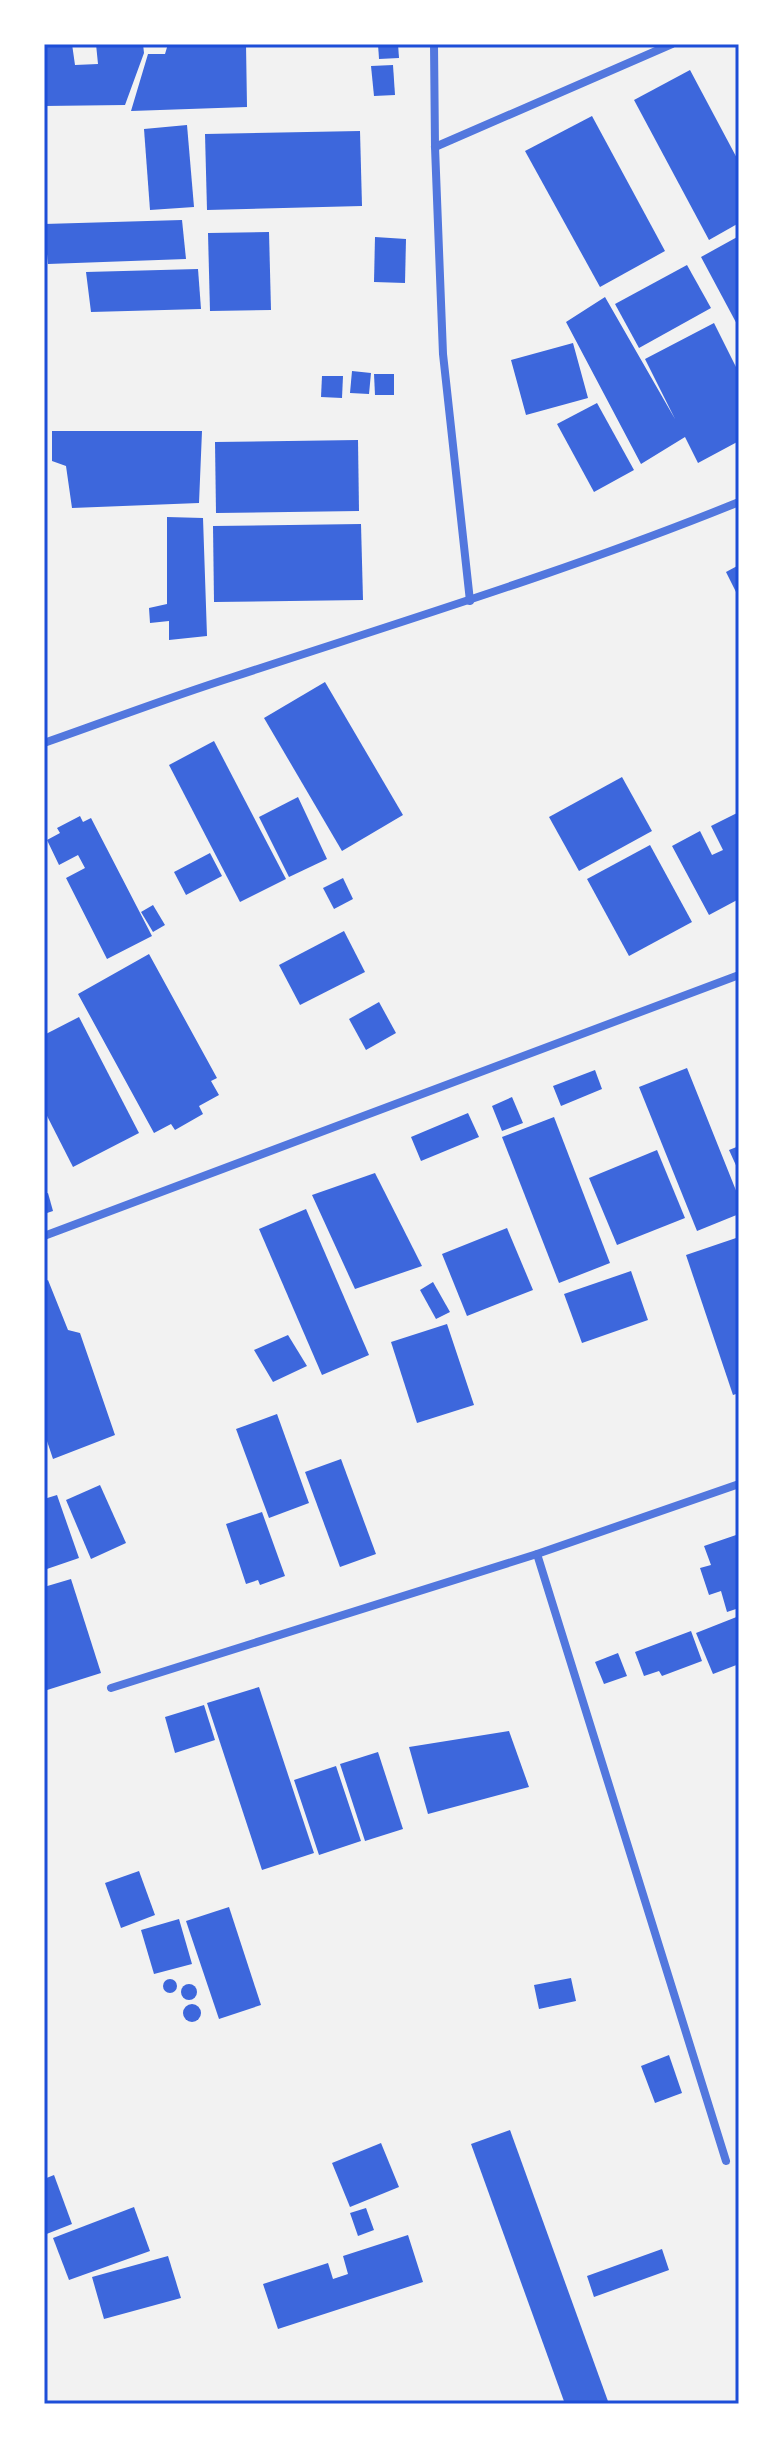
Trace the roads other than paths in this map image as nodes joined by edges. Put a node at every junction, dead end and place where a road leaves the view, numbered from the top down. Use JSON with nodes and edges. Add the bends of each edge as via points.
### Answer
{"nodes":[{"id":1,"x":434,"y":44,"type":"edge"},
{"id":2,"x":672,"y":44,"type":"edge"},
{"id":3,"x":435,"y":147,"type":"junction"},
{"id":4,"x":739,"y":502,"type":"edge"},
{"id":5,"x":470,"y":601,"type":"junction"},
{"id":6,"x":44,"y":743,"type":"edge"},
{"id":7,"x":739,"y":975,"type":"edge"},
{"id":8,"x":44,"y":1236,"type":"edge"},
{"id":9,"x":739,"y":1484,"type":"edge"},
{"id":10,"x":537,"y":1554,"type":"junction"},
{"id":11,"x":111,"y":1688,"type":"dead end"},
{"id":12,"x":726,"y":2161,"type":"dead end"}],
"edges":[{"from":1,"to":3,"type":"street"},
{"from":2,"to":3,"type":"street"},
{"from":3,"to":5,"type":"street","via":[[443,354]]},
{"from":4,"to":5,"type":"street"},
{"from":5,"to":6,"type":"street"},
{"from":7,"to":8,"type":"street"},
{"from":9,"to":10,"type":"street"},
{"from":10,"to":11,"type":"street"},
{"from":10,"to":12,"type":"street"}]}
